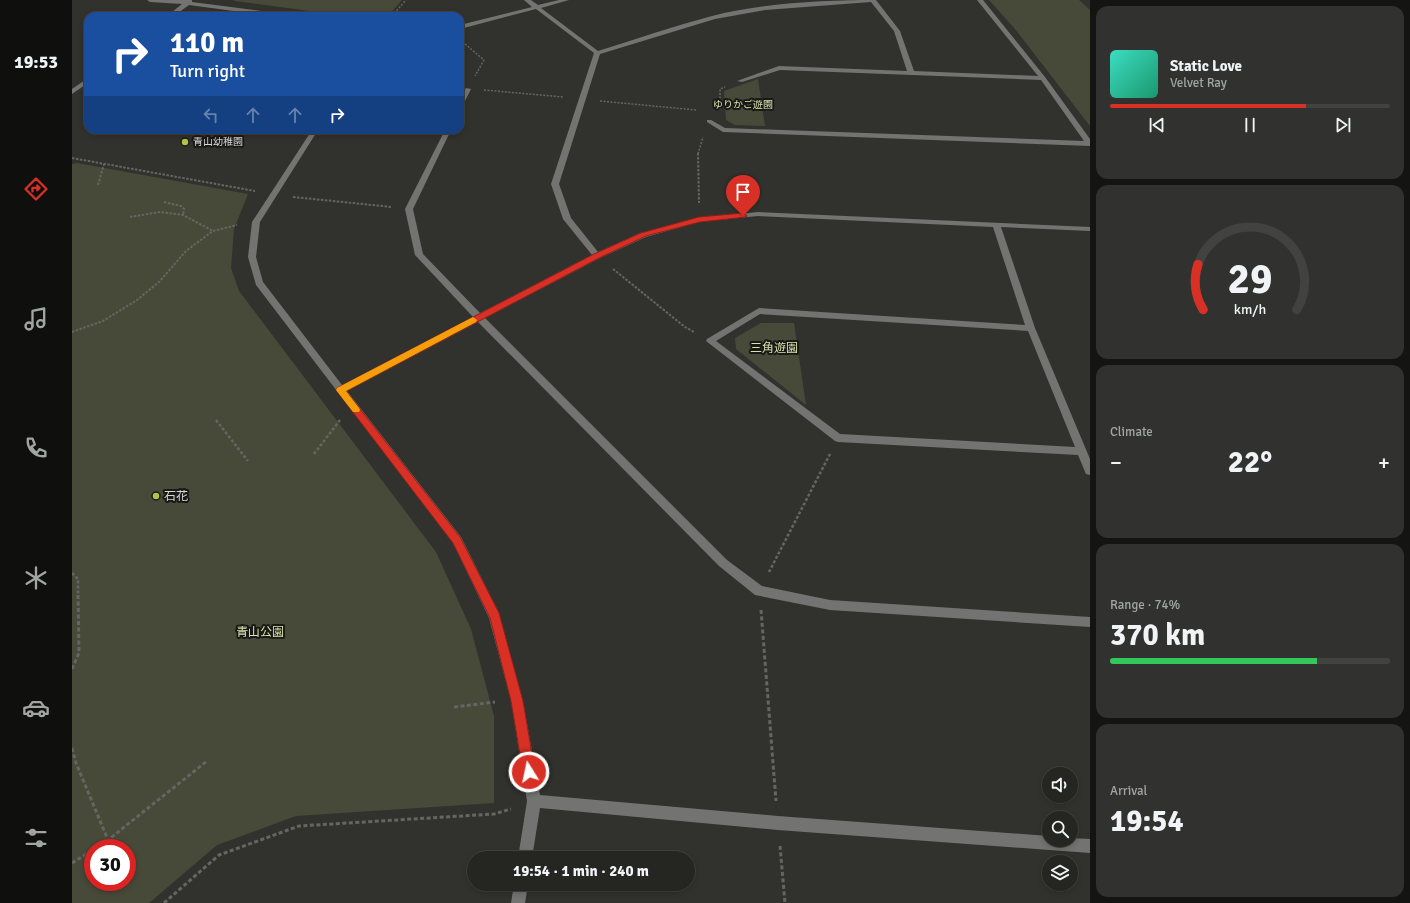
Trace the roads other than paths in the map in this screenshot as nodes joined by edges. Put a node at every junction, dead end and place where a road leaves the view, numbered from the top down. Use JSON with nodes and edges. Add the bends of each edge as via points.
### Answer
{"nodes":[{"id":1,"x":150,"y":0,"type":"edge"},
{"id":2,"x":527,"y":0,"type":"edge"},
{"id":3,"x":566,"y":0,"type":"edge"},
{"id":4,"x":873,"y":0,"type":"edge"},
{"id":5,"x":980,"y":0,"type":"edge"},
{"id":6,"x":190,"y":2,"type":"edge"},
{"id":7,"x":538,"y":8,"type":"junction"},
{"id":8,"x":176,"y":12,"type":"edge"},
{"id":9,"x":257,"y":12,"type":"edge"},
{"id":10,"x":464,"y":26,"type":"edge"},
{"id":11,"x":597,"y":53,"type":"junction"},
{"id":12,"x":912,"y":72,"type":"junction"},
{"id":13,"x":1043,"y":78,"type":"junction"},
{"id":14,"x":740,"y":81,"type":"road end"},
{"id":15,"x":84,"y":83,"type":"edge"},
{"id":16,"x":468,"y":89,"type":"road end"},
{"id":17,"x":72,"y":92,"type":"edge"},
{"id":18,"x":464,"y":97,"type":"edge"},
{"id":19,"x":709,"y":121,"type":"road end"},
{"id":20,"x":312,"y":134,"type":"edge"},
{"id":21,"x":446,"y":134,"type":"edge"},
{"id":22,"x":1090,"y":143,"type":"edge"},
{"id":23,"x":996,"y":224,"type":"junction"},
{"id":24,"x":1090,"y":229,"type":"edge"},
{"id":25,"x":597,"y":256,"type":"junction"},
{"id":26,"x":478,"y":317,"type":"junction"},
{"id":27,"x":1031,"y":328,"type":"junction"},
{"id":28,"x":340,"y":390,"type":"junction"},
{"id":29,"x":1082,"y":451,"type":"junction"},
{"id":30,"x":1090,"y":471,"type":"edge"},
{"id":31,"x":1090,"y":622,"type":"edge"},
{"id":32,"x":534,"y":801,"type":"junction"},
{"id":33,"x":1090,"y":846,"type":"edge"},
{"id":34,"x":526,"y":851,"type":"edge"},
{"id":35,"x":520,"y":891,"type":"edge"},
{"id":36,"x":518,"y":903,"type":"edge"}],
"edges":[{"from":1,"to":6,"type":"street"},
{"from":2,"to":7,"type":"street"},
{"from":3,"to":7,"type":"street"},
{"from":4,"to":11,"type":"street","via":[[765,8],[714,17]]},
{"from":4,"to":12,"type":"street","via":[[897,31]]},
{"from":5,"to":13,"type":"street"},
{"from":6,"to":8,"type":"street"},
{"from":6,"to":9,"type":"street"},
{"from":7,"to":10,"type":"street"},
{"from":7,"to":11,"type":"street"},
{"from":11,"to":25,"type":"street","via":[[554,184],[567,219]]},
{"from":12,"to":13,"type":"street"},
{"from":12,"to":14,"type":"street","via":[[779,68]]},
{"from":13,"to":22,"type":"street"},
{"from":15,"to":17,"type":"street"},
{"from":16,"to":18,"type":"street"},
{"from":19,"to":22,"type":"street","via":[[723,130]]},
{"from":20,"to":28,"type":"street","via":[[256,222],[252,257],[259,283]]},
{"from":21,"to":26,"type":"street","via":[[409,209],[419,255]]},
{"from":23,"to":24,"type":"street"},
{"from":23,"to":25,"type":"street","via":[[758,214],[699,220],[643,235]]},
{"from":23,"to":27,"type":"street"},
{"from":25,"to":26,"type":"street"},
{"from":26,"to":28,"type":"street"},
{"from":26,"to":31,"type":"street","via":[[723,563],[760,591],[830,605]]},
{"from":27,"to":29,"type":"street"},
{"from":27,"to":29,"type":"street","via":[[759,311],[710,341],[838,438]]},
{"from":28,"to":32,"type":"street","via":[[457,540],[495,617],[517,701]]},
{"from":29,"to":30,"type":"street"},
{"from":32,"to":33,"type":"street","via":[[778,823]]},
{"from":32,"to":34,"type":"street"},
{"from":35,"to":36,"type":"street"}]}
